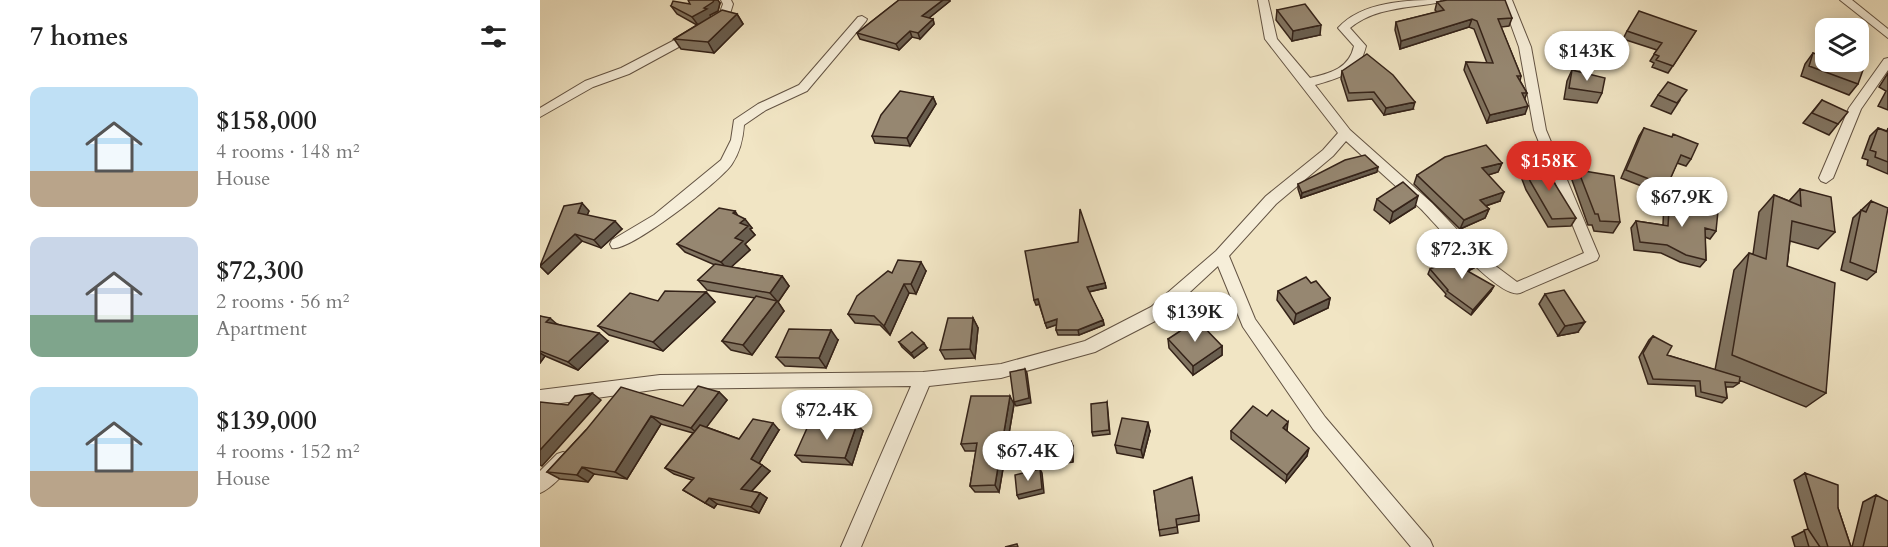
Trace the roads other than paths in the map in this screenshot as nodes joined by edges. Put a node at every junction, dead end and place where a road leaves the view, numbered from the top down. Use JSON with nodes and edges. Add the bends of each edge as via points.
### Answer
{"nodes":[{"id":1,"x":726,"y":0,"type":"edge"},
{"id":2,"x":1263,"y":0,"type":"edge"},
{"id":3,"x":1436,"y":0,"type":"edge"},
{"id":4,"x":1507,"y":0,"type":"edge"},
{"id":5,"x":1845,"y":0,"type":"edge"},
{"id":6,"x":862,"y":19,"type":"dead end"},
{"id":7,"x":1888,"y":35,"type":"edge"},
{"id":8,"x":1888,"y":62,"type":"edge"},
{"id":9,"x":1308,"y":83,"type":"junction"},
{"id":10,"x":540,"y":112,"type":"edge"},
{"id":11,"x":1345,"y":134,"type":"junction"},
{"id":12,"x":1826,"y":178,"type":"dead end"},
{"id":13,"x":617,"y":244,"type":"dead end"},
{"id":14,"x":1221,"y":255,"type":"junction"},
{"id":15,"x":923,"y":379,"type":"junction"},
{"id":16,"x":625,"y":387,"type":"junction"},
{"id":17,"x":540,"y":398,"type":"edge"},
{"id":18,"x":611,"y":404,"type":"edge"},
{"id":19,"x":576,"y":446,"type":"edge"},
{"id":20,"x":540,"y":484,"type":"edge"},
{"id":21,"x":851,"y":547,"type":"edge"},
{"id":22,"x":1423,"y":547,"type":"edge"}],
"edges":[{"from":1,"to":10,"type":"street","via":[[724,17],[717,22]]},
{"from":2,"to":9,"type":"street","via":[[1271,39]]},
{"from":3,"to":9,"type":"street","via":[[1352,19],[1344,28],[1360,45],[1354,65]]},
{"from":4,"to":11,"type":"street","via":[[1525,47],[1540,130],[1592,256],[1515,290]]},
{"from":5,"to":7,"type":"street"},
{"from":6,"to":13,"type":"street","via":[[803,88],[738,123],[737,140],[726,164],[659,219]]},
{"from":8,"to":12,"type":"street","via":[[1855,108]]},
{"from":9,"to":11,"type":"street"},
{"from":11,"to":14,"type":"street","via":[[1271,200]]},
{"from":14,"to":15,"type":"street","via":[[1157,312],[1089,347],[1001,371]]},
{"from":14,"to":22,"type":"street","via":[[1249,322],[1319,423]]},
{"from":15,"to":16,"type":"street","via":[[660,382]]},
{"from":15,"to":21,"type":"street"},
{"from":16,"to":17,"type":"street"},
{"from":16,"to":18,"type":"street"},
{"from":19,"to":20,"type":"street"}]}
